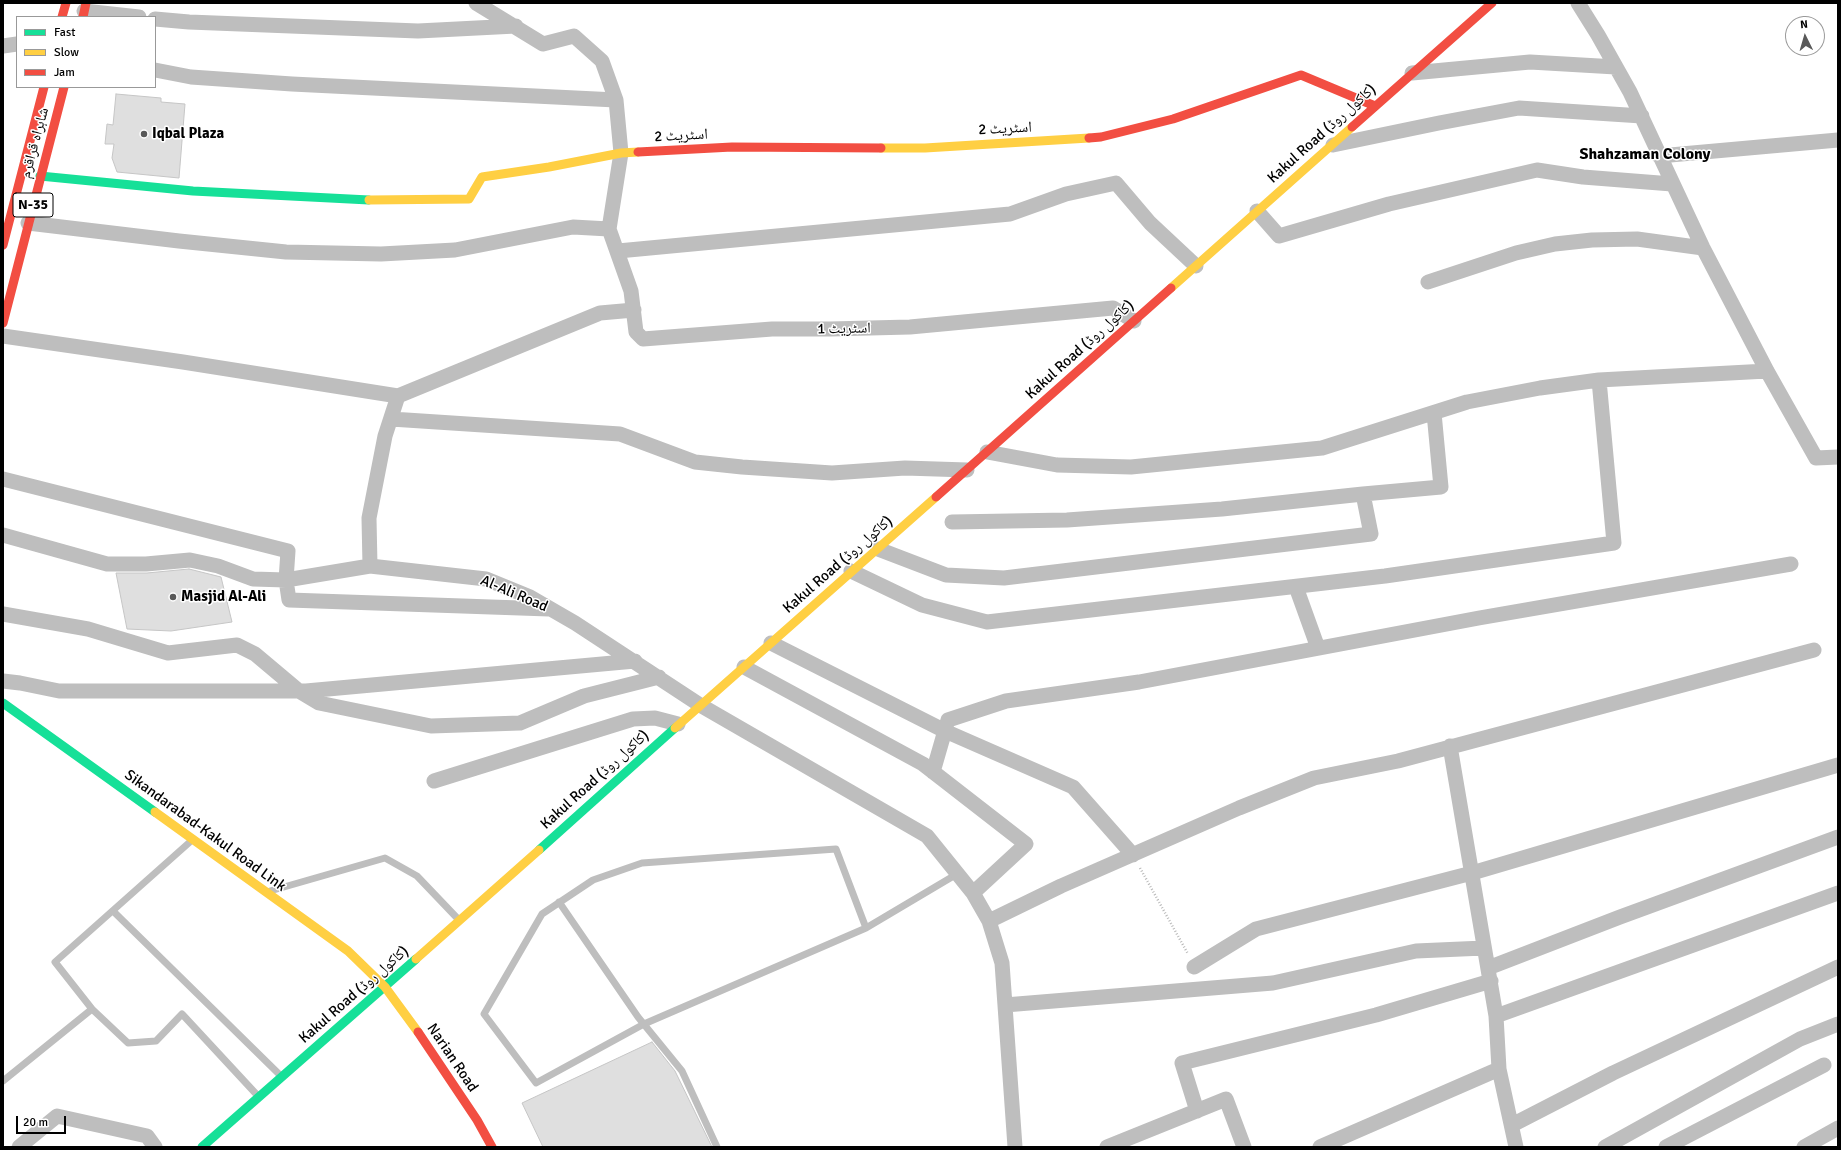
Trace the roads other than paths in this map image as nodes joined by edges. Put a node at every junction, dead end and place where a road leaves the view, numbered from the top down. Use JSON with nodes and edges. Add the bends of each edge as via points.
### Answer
{"nodes":[{"id":1,"x":66,"y":3,"type":"edge"},
{"id":2,"x":476,"y":3,"type":"edge"},
{"id":3,"x":1492,"y":3,"type":"edge"},
{"id":4,"x":1578,"y":3,"type":"edge"},
{"id":5,"x":84,"y":10,"type":"edge"},
{"id":6,"x":62,"y":16,"type":"edge"},
{"id":7,"x":131,"y":16,"type":"edge"},
{"id":8,"x":156,"y":19,"type":"edge"},
{"id":9,"x":516,"y":26,"type":"junction"},
{"id":10,"x":16,"y":44,"type":"edge"},
{"id":11,"x":3,"y":46,"type":"edge"},
{"id":12,"x":1616,"y":67,"type":"junction"},
{"id":13,"x":156,"y":70,"type":"edge"},
{"id":14,"x":1412,"y":73,"type":"junction"},
{"id":15,"x":44,"y":88,"type":"edge"},
{"id":16,"x":64,"y":88,"type":"edge"},
{"id":17,"x":616,"y":100,"type":"junction"},
{"id":18,"x":1375,"y":106,"type":"junction"},
{"id":19,"x":1642,"y":116,"type":"junction"},
{"id":20,"x":1838,"y":140,"type":"edge"},
{"id":21,"x":1332,"y":145,"type":"junction"},
{"id":22,"x":621,"y":153,"type":"junction"},
{"id":23,"x":1659,"y":156,"type":"junction"},
{"id":24,"x":40,"y":176,"type":"junction"},
{"id":25,"x":1672,"y":184,"type":"junction"},
{"id":26,"x":1257,"y":211,"type":"junction"},
{"id":27,"x":28,"y":223,"type":"junction"},
{"id":28,"x":609,"y":230,"type":"junction"},
{"id":29,"x":3,"y":245,"type":"edge"},
{"id":30,"x":1703,"y":248,"type":"junction"},
{"id":31,"x":618,"y":251,"type":"junction"},
{"id":32,"x":1196,"y":266,"type":"junction"},
{"id":33,"x":1428,"y":282,"type":"dead end"},
{"id":34,"x":634,"y":310,"type":"junction"},
{"id":35,"x":1134,"y":321,"type":"junction"},
{"id":36,"x":3,"y":323,"type":"edge"},
{"id":37,"x":3,"y":336,"type":"edge"},
{"id":38,"x":1767,"y":371,"type":"junction"},
{"id":39,"x":1599,"y":380,"type":"junction"},
{"id":40,"x":398,"y":396,"type":"junction"},
{"id":41,"x":1434,"y":413,"type":"junction"},
{"id":42,"x":391,"y":418,"type":"junction"},
{"id":43,"x":987,"y":452,"type":"junction"},
{"id":44,"x":1838,"y":457,"type":"edge"},
{"id":45,"x":967,"y":470,"type":"junction"},
{"id":46,"x":3,"y":479,"type":"edge"},
{"id":47,"x":1363,"y":494,"type":"junction"},
{"id":48,"x":952,"y":522,"type":"dead end"},
{"id":49,"x":3,"y":535,"type":"edge"},
{"id":50,"x":878,"y":549,"type":"junction"},
{"id":51,"x":1791,"y":564,"type":"dead end"},
{"id":52,"x":370,"y":566,"type":"junction"},
{"id":53,"x":851,"y":571,"type":"junction"},
{"id":54,"x":286,"y":580,"type":"junction"},
{"id":55,"x":1296,"y":587,"type":"junction"},
{"id":56,"x":552,"y":609,"type":"junction"},
{"id":57,"x":3,"y":614,"type":"edge"},
{"id":58,"x":771,"y":643,"type":"junction"},
{"id":59,"x":1318,"y":648,"type":"junction"},
{"id":60,"x":1814,"y":650,"type":"dead end"},
{"id":61,"x":635,"y":661,"type":"junction"},
{"id":62,"x":744,"y":667,"type":"junction"},
{"id":63,"x":660,"y":678,"type":"junction"},
{"id":64,"x":3,"y":681,"type":"edge"},
{"id":65,"x":299,"y":691,"type":"junction"},
{"id":66,"x":3,"y":703,"type":"edge"},
{"id":67,"x":700,"y":704,"type":"junction"},
{"id":68,"x":678,"y":724,"type":"junction"},
{"id":69,"x":945,"y":731,"type":"junction"},
{"id":70,"x":1450,"y":746,"type":"junction"},
{"id":71,"x":1838,"y":765,"type":"edge"},
{"id":72,"x":933,"y":772,"type":"junction"},
{"id":73,"x":434,"y":781,"type":"dead end"},
{"id":74,"x":1838,"y":837,"type":"edge"},
{"id":75,"x":194,"y":840,"type":"junction"},
{"id":76,"x":1133,"y":855,"type":"junction"},
{"id":77,"x":1472,"y":873,"type":"junction"},
{"id":78,"x":957,"y":874,"type":"junction"},
{"id":79,"x":266,"y":892,"type":"junction"},
{"id":80,"x":973,"y":893,"type":"junction"},
{"id":81,"x":1838,"y":893,"type":"edge"},
{"id":82,"x":559,"y":902,"type":"junction"},
{"id":83,"x":113,"y":911,"type":"junction"},
{"id":84,"x":460,"y":920,"type":"junction"},
{"id":85,"x":989,"y":921,"type":"junction"},
{"id":86,"x":866,"y":928,"type":"junction"},
{"id":87,"x":1484,"y":948,"type":"junction"},
{"id":88,"x":1194,"y":966,"type":"road end"},
{"id":89,"x":1838,"y":967,"type":"edge"},
{"id":90,"x":1489,"y":974,"type":"junction"},
{"id":91,"x":384,"y":987,"type":"junction"},
{"id":92,"x":1005,"y":1005,"type":"junction"},
{"id":93,"x":92,"y":1009,"type":"junction"},
{"id":94,"x":1496,"y":1016,"type":"junction"},
{"id":95,"x":644,"y":1024,"type":"junction"},
{"id":96,"x":1838,"y":1024,"type":"edge"},
{"id":97,"x":1824,"y":1065,"type":"dead end"},
{"id":98,"x":1499,"y":1069,"type":"junction"},
{"id":99,"x":282,"y":1077,"type":"junction"},
{"id":100,"x":3,"y":1081,"type":"edge"},
{"id":101,"x":259,"y":1097,"type":"junction"},
{"id":102,"x":1197,"y":1111,"type":"junction"},
{"id":103,"x":1512,"y":1126,"type":"junction"},
{"id":104,"x":1838,"y":1128,"type":"edge"},
{"id":105,"x":19,"y":1147,"type":"edge"},
{"id":106,"x":155,"y":1147,"type":"edge"},
{"id":107,"x":202,"y":1147,"type":"edge"},
{"id":108,"x":492,"y":1147,"type":"edge"},
{"id":109,"x":717,"y":1147,"type":"edge"},
{"id":110,"x":1015,"y":1147,"type":"edge"},
{"id":111,"x":1107,"y":1147,"type":"edge"},
{"id":112,"x":1244,"y":1147,"type":"edge"},
{"id":113,"x":1320,"y":1147,"type":"edge"},
{"id":114,"x":1516,"y":1147,"type":"edge"},
{"id":115,"x":1605,"y":1147,"type":"edge"},
{"id":116,"x":1666,"y":1147,"type":"edge"},
{"id":117,"x":1804,"y":1147,"type":"edge"}],
"edges":[{"from":1,"to":6,"type":"main road"},
{"from":2,"to":9,"type":"street"},
{"from":3,"to":14,"type":"main road","name":"Kakul Road (کاکول روڈ)"},
{"from":4,"to":12,"type":"street"},
{"from":5,"to":7,"type":"street"},
{"from":8,"to":9,"type":"street","via":[[418,30]]},
{"from":9,"to":17,"type":"street","via":[[543,44],[574,36],[602,61]]},
{"from":10,"to":11,"type":"street"},
{"from":12,"to":14,"type":"street","via":[[1530,62]]},
{"from":12,"to":19,"type":"street"},
{"from":13,"to":17,"type":"street","via":[[191,77],[292,84]]},
{"from":14,"to":18,"type":"main road","name":"Kakul Road (کاکول روڈ)"},
{"from":15,"to":29,"type":"main road","name":"شاہراہ قراقرم","number":"N-35"},
{"from":16,"to":24,"type":"main road","name":"شاہراہ قراقرم","number":"N-35"},
{"from":17,"to":22,"type":"street"},
{"from":18,"to":21,"type":"main road","name":"Kakul Road (کاکول روڈ)"},
{"from":18,"to":22,"type":"main road","name":"اسٹریٹ 2","via":[[1301,76],[1173,119],[1101,137],[925,148],[732,147]]},
{"from":19,"to":21,"type":"street","via":[[1519,108]]},
{"from":19,"to":23,"type":"street"},
{"from":20,"to":23,"type":"street"},
{"from":21,"to":26,"type":"main road","name":"Kakul Road (کاکول روڈ)"},
{"from":22,"to":24,"type":"main road","name":"اسٹریٹ 2","via":[[482,177],[469,198],[376,200],[254,195]]},
{"from":22,"to":28,"type":"street"},
{"from":23,"to":25,"type":"street"},
{"from":24,"to":27,"type":"main road","name":"شاہراہ قراقرم","number":"N-35"},
{"from":25,"to":26,"type":"street","via":[[1583,177],[1537,170],[1389,204],[1279,236]]},
{"from":25,"to":30,"type":"street"},
{"from":26,"to":32,"type":"main road","name":"Kakul Road (کاکول روڈ)"},
{"from":27,"to":28,"type":"street","via":[[286,252],[381,254],[455,250],[573,227]]},
{"from":27,"to":36,"type":"main road","name":"شاہراہ قراقرم","number":"N-35"},
{"from":28,"to":31,"type":"street","name":"اسٹریٹ 1"},
{"from":30,"to":33,"type":"street","via":[[1637,239],[1563,243],[1516,253]]},
{"from":30,"to":38,"type":"street"},
{"from":31,"to":32,"type":"street","via":[[1010,214],[1066,194],[1116,183],[1150,223]]},
{"from":31,"to":34,"type":"street","name":"اسٹریٹ 1","via":[[631,291]]},
{"from":32,"to":35,"type":"main road","name":"Kakul Road (کاکول روڈ)"},
{"from":34,"to":35,"type":"street","name":"اسٹریٹ 1","via":[[636,332],[643,339],[772,329],[910,327],[1113,308]]},
{"from":34,"to":40,"type":"street","via":[[600,313]]},
{"from":35,"to":43,"type":"main road","name":"Kakul Road (کاکول روڈ)"},
{"from":37,"to":40,"type":"street","via":[[176,360]]},
{"from":38,"to":39,"type":"street"},
{"from":38,"to":44,"type":"street","via":[[1816,458]]},
{"from":39,"to":41,"type":"street","via":[[1466,402]]},
{"from":39,"to":55,"type":"street","via":[[1614,543]]},
{"from":40,"to":42,"type":"street"},
{"from":41,"to":43,"type":"street","via":[[1322,448],[1131,467],[1057,465]]},
{"from":41,"to":47,"type":"street","via":[[1441,487]]},
{"from":42,"to":45,"type":"street","via":[[620,434],[695,462],[742,467],[832,473],[905,468]]},
{"from":42,"to":52,"type":"street","via":[[369,518]]},
{"from":43,"to":45,"type":"main road","name":"Kakul Road (کاکول روڈ)"},
{"from":45,"to":50,"type":"main road","name":"Kakul Road (کاکول روڈ)"},
{"from":46,"to":54,"type":"street","via":[[288,550]]},
{"from":47,"to":48,"type":"street","via":[[1222,509],[1067,520]]},
{"from":47,"to":50,"type":"street","via":[[1371,534],[1004,578],[946,575]]},
{"from":49,"to":54,"type":"street","name":"Al-Ali Road","via":[[107,564],[190,560],[218,566],[253,579]]},
{"from":50,"to":53,"type":"main road","name":"Kakul Road (کاکول روڈ)"},
{"from":51,"to":59,"type":"street"},
{"from":52,"to":54,"type":"street","name":"Al-Ali Road"},
{"from":52,"to":56,"type":"street","name":"Al-Ali Road","via":[[486,579]]},
{"from":53,"to":55,"type":"street","via":[[922,605],[986,622]]},
{"from":53,"to":58,"type":"main road","name":"Kakul Road (کاکول روڈ)"},
{"from":54,"to":56,"type":"street","via":[[289,600]]},
{"from":55,"to":59,"type":"street"},
{"from":56,"to":61,"type":"street","name":"Al-Ali Road"},
{"from":57,"to":65,"type":"street","via":[[88,630],[168,653],[237,645],[255,654]]},
{"from":58,"to":62,"type":"main road","name":"Kakul Road (کاکول روڈ)"},
{"from":58,"to":69,"type":"street"},
{"from":59,"to":69,"type":"street","via":[[1139,682],[1006,701],[948,720]]},
{"from":60,"to":70,"type":"street"},
{"from":61,"to":63,"type":"street","name":"Al-Ali Road"},
{"from":61,"to":65,"type":"street"},
{"from":62,"to":67,"type":"main road","name":"Kakul Road (کاکول روڈ)"},
{"from":62,"to":72,"type":"street","via":[[923,764]]},
{"from":63,"to":65,"type":"street","via":[[584,696],[520,723],[431,726],[319,703]]},
{"from":63,"to":67,"type":"street","name":"Al-Ali Road"},
{"from":64,"to":65,"type":"street","via":[[59,691]]},
{"from":66,"to":75,"type":"main road","name":"Sikandarabad-Kakul Road Link"},
{"from":67,"to":68,"type":"main road","name":"Kakul Road (کاکول روڈ)"},
{"from":67,"to":78,"type":"street","name":"Al-Ali Road","via":[[927,836]]},
{"from":68,"to":73,"type":"street","via":[[655,718],[633,719]]},
{"from":68,"to":84,"type":"main road","name":"Kakul Road (کاکول روڈ)"},
{"from":69,"to":72,"type":"street"},
{"from":69,"to":76,"type":"street","via":[[1073,787]]},
{"from":70,"to":76,"type":"street","via":[[1398,761],[1314,778],[1238,808]]},
{"from":70,"to":77,"type":"street"},
{"from":71,"to":77,"type":"street"},
{"from":72,"to":80,"type":"street","via":[[1026,844]]},
{"from":74,"to":90,"type":"street","via":[[1620,917]]},
{"from":75,"to":79,"type":"main road","name":"Sikandarabad-Kakul Road Link"},
{"from":75,"to":83,"type":"lane"},
{"from":76,"to":85,"type":"street"},
{"from":77,"to":87,"type":"street"},
{"from":77,"to":88,"type":"street","via":[[1256,929]]},
{"from":78,"to":80,"type":"street","name":"Al-Ali Road"},
{"from":78,"to":86,"type":"lane"},
{"from":79,"to":84,"type":"lane","via":[[385,858],[417,876]]},
{"from":79,"to":91,"type":"main road","name":"Sikandarabad-Kakul Road Link","via":[[348,951]]},
{"from":80,"to":85,"type":"street","name":"Al-Ali Road"},
{"from":81,"to":94,"type":"street"},
{"from":82,"to":86,"type":"lane","via":[[593,880],[642,863],[836,849]]},
{"from":82,"to":95,"type":"lane"},
{"from":82,"to":95,"type":"lane","via":[[542,914],[484,1014],[536,1082]]},
{"from":83,"to":93,"type":"lane","via":[[55,962]]},
{"from":83,"to":99,"type":"lane"},
{"from":84,"to":91,"type":"main road","name":"Kakul Road (کاکول روڈ)"},
{"from":85,"to":92,"type":"street","name":"Al-Ali Road","via":[[1002,963]]},
{"from":86,"to":95,"type":"lane"},
{"from":87,"to":90,"type":"street"},
{"from":87,"to":92,"type":"street","via":[[1416,951],[1273,983]]},
{"from":89,"to":103,"type":"street","via":[[1613,1073]]},
{"from":90,"to":94,"type":"street"},
{"from":90,"to":102,"type":"street","via":[[1376,1015],[1182,1063]]},
{"from":91,"to":99,"type":"main road","name":"Kakul Road (کاکول روڈ)"},
{"from":91,"to":108,"type":"main road","name":"Narian Road","via":[[431,1049]]},
{"from":92,"to":110,"type":"street","name":"Al-Ali Road"},
{"from":93,"to":100,"type":"lane"},
{"from":93,"to":101,"type":"lane","via":[[128,1043],[156,1041],[182,1014]]},
{"from":94,"to":98,"type":"street"},
{"from":95,"to":109,"type":"lane","via":[[682,1071]]},
{"from":96,"to":115,"type":"street","via":[[1800,1039]]},
{"from":97,"to":116,"type":"street"},
{"from":98,"to":103,"type":"street"},
{"from":98,"to":113,"type":"street"},
{"from":99,"to":101,"type":"main road","name":"Kakul Road (کاکول روڈ)"},
{"from":101,"to":107,"type":"main road","name":"Kakul Road (کاکول روڈ)"},
{"from":102,"to":111,"type":"street"},
{"from":102,"to":112,"type":"street","via":[[1226,1099]]},
{"from":103,"to":114,"type":"street"},
{"from":104,"to":117,"type":"street"},
{"from":105,"to":106,"type":"street","via":[[57,1116],[147,1136]]}]}
